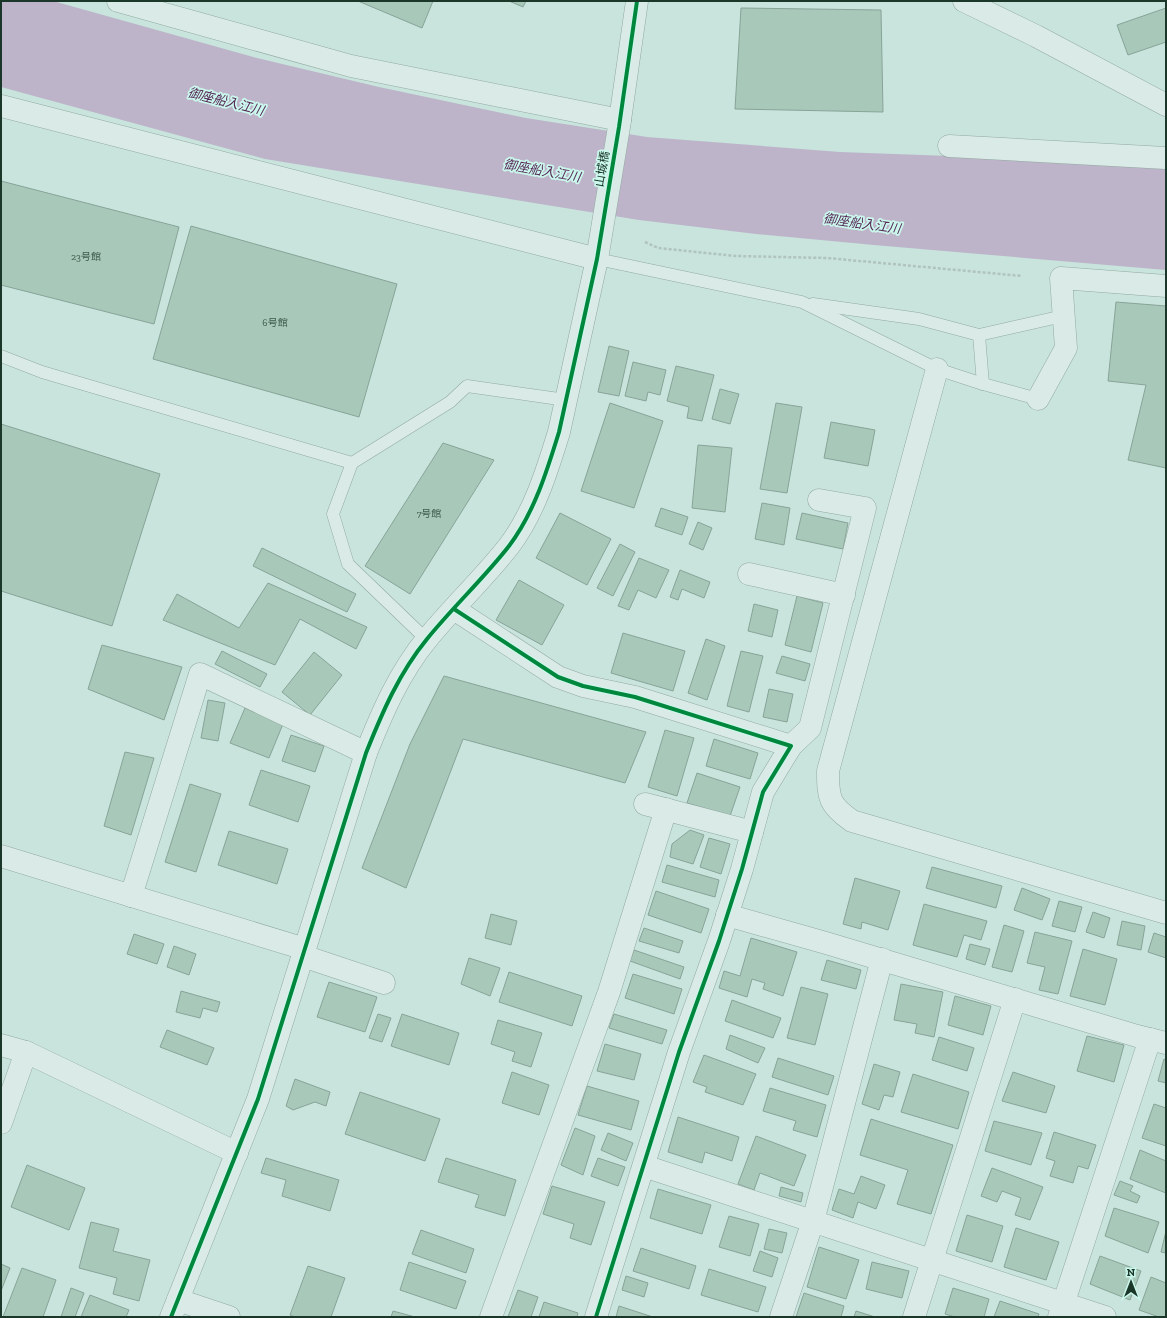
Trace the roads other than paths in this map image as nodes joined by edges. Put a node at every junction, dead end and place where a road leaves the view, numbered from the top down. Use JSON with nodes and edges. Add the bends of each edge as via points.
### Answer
{"nodes":[{"id":1,"x":118,"y":1,"type":"edge"},
{"id":2,"x":964,"y":1,"type":"edge"},
{"id":3,"x":634,"y":2,"type":"edge"},
{"id":4,"x":1166,"y":105,"type":"edge"},
{"id":5,"x":1,"y":106,"type":"edge"},
{"id":6,"x":620,"y":123,"type":"junction"},
{"id":7,"x":949,"y":146,"type":"dead end"},
{"id":8,"x":1166,"y":158,"type":"edge"},
{"id":9,"x":597,"y":259,"type":"junction"},
{"id":10,"x":1166,"y":286,"type":"edge"},
{"id":11,"x":802,"y":302,"type":"junction"},
{"id":12,"x":1063,"y":316,"type":"junction"},
{"id":13,"x":979,"y":335,"type":"junction"},
{"id":14,"x":1,"y":356,"type":"edge"},
{"id":15,"x":937,"y":369,"type":"junction"},
{"id":16,"x":983,"y":384,"type":"junction"},
{"id":17,"x":1038,"y":399,"type":"joint"},
{"id":18,"x":566,"y":400,"type":"junction"},
{"id":19,"x":352,"y":463,"type":"junction"},
{"id":20,"x":819,"y":500,"type":"dead end"},
{"id":21,"x":749,"y":574,"type":"dead end"},
{"id":22,"x":844,"y":595,"type":"junction"},
{"id":23,"x":454,"y":609,"type":"junction"},
{"id":24,"x":426,"y":639,"type":"junction"},
{"id":25,"x":791,"y":746,"type":"junction"},
{"id":26,"x":366,"y":753,"type":"junction"},
{"id":27,"x":752,"y":832,"type":"junction"},
{"id":28,"x":1,"y":856,"type":"edge"},
{"id":29,"x":131,"y":896,"type":"junction"},
{"id":30,"x":1166,"y":913,"type":"edge"},
{"id":31,"x":727,"y":914,"type":"junction"},
{"id":32,"x":304,"y":953,"type":"junction"},
{"id":33,"x":882,"y":959,"type":"junction"},
{"id":34,"x":384,"y":983,"type":"dead end"},
{"id":35,"x":1015,"y":999,"type":"junction"},
{"id":36,"x":1158,"y":1041,"type":"edge"},
{"id":37,"x":1,"y":1045,"type":"edge"},
{"id":38,"x":26,"y":1052,"type":"junction"},
{"id":39,"x":1,"y":1123,"type":"edge"},
{"id":40,"x":237,"y":1153,"type":"junction"},
{"id":41,"x":644,"y":1166,"type":"junction"},
{"id":42,"x":813,"y":1221,"type":"junction"},
{"id":43,"x":932,"y":1260,"type":"junction"},
{"id":44,"x":174,"y":1308,"type":"edge"},
{"id":45,"x":1061,"y":1310,"type":"edge"},
{"id":46,"x":229,"y":1317,"type":"edge"},
{"id":47,"x":491,"y":1317,"type":"edge"},
{"id":48,"x":596,"y":1317,"type":"edge"},
{"id":49,"x":781,"y":1317,"type":"edge"},
{"id":50,"x":914,"y":1317,"type":"edge"},
{"id":51,"x":1105,"y":1317,"type":"edge"}],
"edges":[{"from":1,"to":6,"type":"street","via":[[351,66]]},
{"from":2,"to":4,"type":"street"},
{"from":3,"to":6,"type":"street","name":"山城橋"},
{"from":5,"to":9,"type":"street"},
{"from":6,"to":9,"type":"street","name":"山城橋"},
{"from":7,"to":8,"type":"street"},
{"from":9,"to":11,"type":"lane"},
{"from":9,"to":18,"type":"street","name":"山城橋"},
{"from":10,"to":12,"type":"street","via":[[1060,278]]},
{"from":11,"to":13,"type":"lane","via":[[919,319]]},
{"from":11,"to":15,"type":"lane"},
{"from":12,"to":13,"type":"lane"},
{"from":12,"to":17,"type":"street","via":[[1066,348]]},
{"from":13,"to":16,"type":"lane"},
{"from":14,"to":19,"type":"lane","via":[[42,372]]},
{"from":15,"to":16,"type":"lane"},
{"from":15,"to":30,"type":"street","via":[[828,771],[828,793],[835,807],[852,821]]},
{"from":16,"to":17,"type":"lane"},
{"from":18,"to":19,"type":"lane","via":[[467,386],[450,402]]},
{"from":18,"to":23,"type":"street","name":"山城橋","via":[[551,458],[524,522],[509,545]]},
{"from":19,"to":24,"type":"lane","via":[[333,514],[348,564]]},
{"from":20,"to":22,"type":"street","via":[[865,508]]},
{"from":21,"to":22,"type":"street"},
{"from":22,"to":25,"type":"street","via":[[810,728]]},
{"from":23,"to":24,"type":"street","name":"山城橋"},
{"from":23,"to":25,"type":"street","via":[[558,677],[583,686],[635,697]]},
{"from":24,"to":26,"type":"street","name":"山城橋","via":[[392,691]]},
{"from":25,"to":27,"type":"street","via":[[763,792]]},
{"from":26,"to":29,"type":"street","via":[[200,674]]},
{"from":26,"to":32,"type":"street","name":"山城橋"},
{"from":27,"to":31,"type":"street"},
{"from":27,"to":47,"type":"street","via":[[655,807],[609,992]]},
{"from":28,"to":29,"type":"street"},
{"from":29,"to":32,"type":"street"},
{"from":31,"to":33,"type":"street"},
{"from":31,"to":41,"type":"street","via":[[679,1052]]},
{"from":32,"to":34,"type":"street"},
{"from":32,"to":40,"type":"street","name":"山城橋","via":[[258,1099]]},
{"from":33,"to":35,"type":"street"},
{"from":33,"to":42,"type":"street"},
{"from":35,"to":36,"type":"street"},
{"from":35,"to":43,"type":"street"},
{"from":36,"to":45,"type":"street"},
{"from":37,"to":38,"type":"street"},
{"from":38,"to":39,"type":"street"},
{"from":38,"to":40,"type":"street"},
{"from":40,"to":44,"type":"street","name":"山城橋"},
{"from":41,"to":42,"type":"street"},
{"from":41,"to":48,"type":"street"},
{"from":42,"to":43,"type":"street"},
{"from":42,"to":49,"type":"street"},
{"from":43,"to":45,"type":"street"},
{"from":43,"to":50,"type":"street"},
{"from":44,"to":46,"type":"street"},
{"from":45,"to":51,"type":"street"}]}
